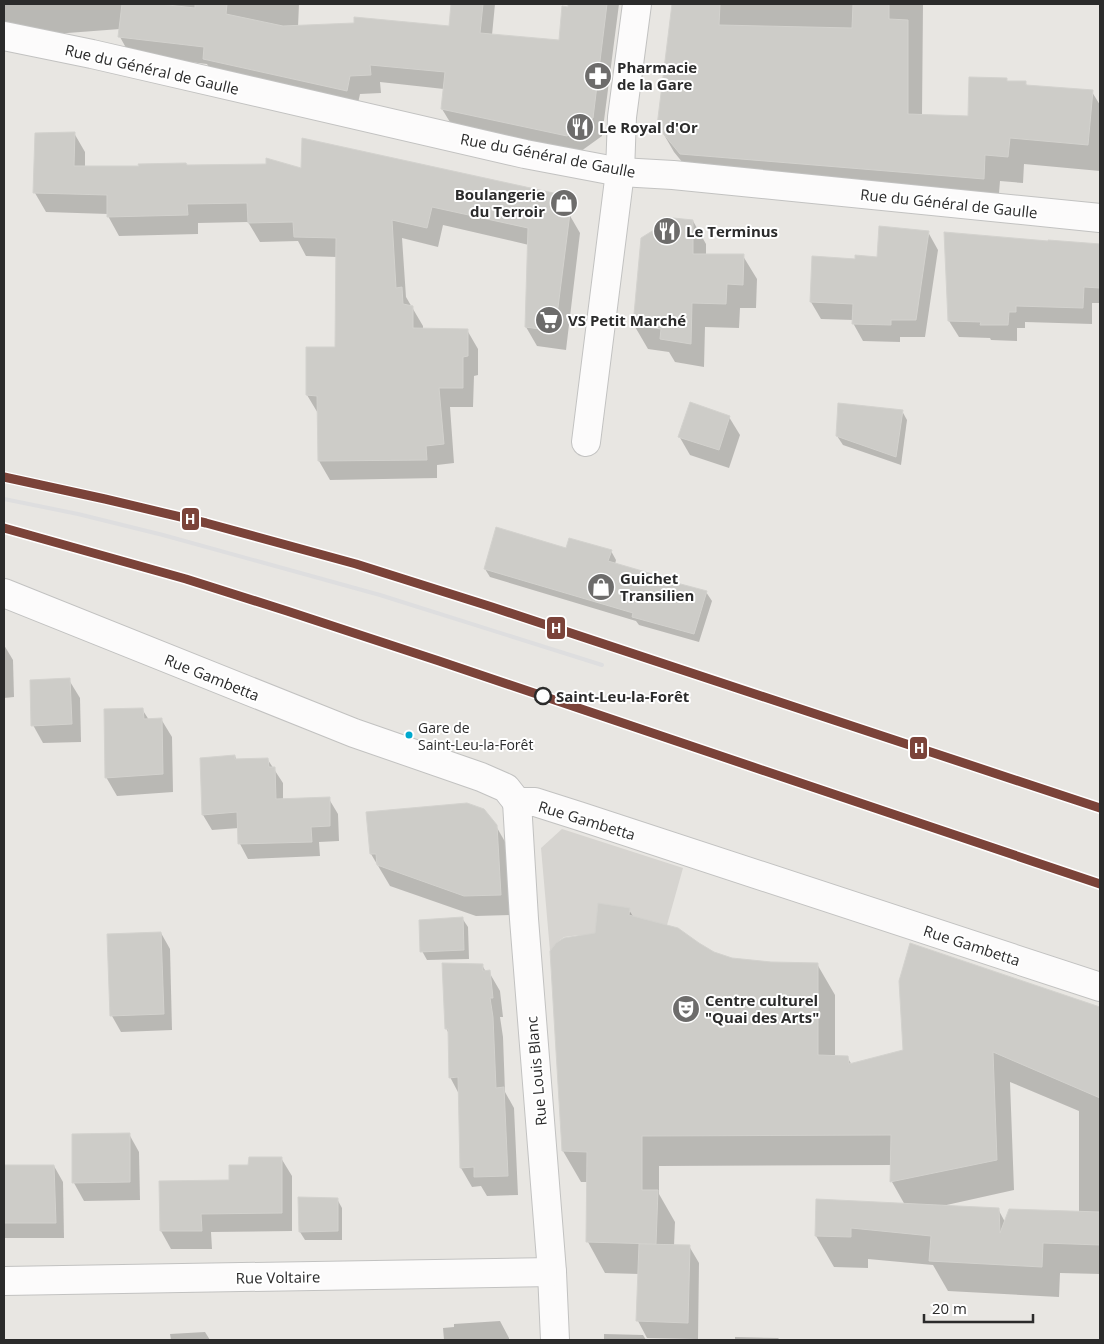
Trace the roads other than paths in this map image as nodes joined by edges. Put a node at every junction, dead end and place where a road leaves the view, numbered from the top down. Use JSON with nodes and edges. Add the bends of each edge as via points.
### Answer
{"nodes":[{"id":1,"x":638,"y":4,"type":"edge"},
{"id":2,"x":4,"y":36,"type":"edge"},
{"id":3,"x":620,"y":172,"type":"junction"},
{"id":4,"x":1100,"y":218,"type":"edge"},
{"id":5,"x":586,"y":442,"type":"dead end"},
{"id":6,"x":4,"y":593,"type":"edge"},
{"id":7,"x":517,"y":802,"type":"junction"},
{"id":8,"x":1100,"y":987,"type":"edge"},
{"id":9,"x":552,"y":1272,"type":"junction"},
{"id":10,"x":4,"y":1281,"type":"edge"},
{"id":11,"x":555,"y":1340,"type":"edge"}],
"edges":[{"from":1,"to":3,"type":"street","via":[[622,118]]},
{"from":2,"to":3,"type":"street","name":"Rue du Général de Gaulle","via":[[526,154]]},
{"from":3,"to":4,"type":"street","name":"Rue du Général de Gaulle"},
{"from":3,"to":5,"type":"street"},
{"from":6,"to":7,"type":"street","name":"Rue Gambetta","via":[[354,732],[481,777],[506,788]]},
{"from":7,"to":8,"type":"street","name":"Rue Gambetta","via":[[535,802],[570,813]]},
{"from":7,"to":9,"type":"street","name":"Rue Louis Blanc"},
{"from":9,"to":10,"type":"street","name":"Rue Voltaire"},
{"from":9,"to":11,"type":"street","name":"Rue Louis Blanc"}]}
